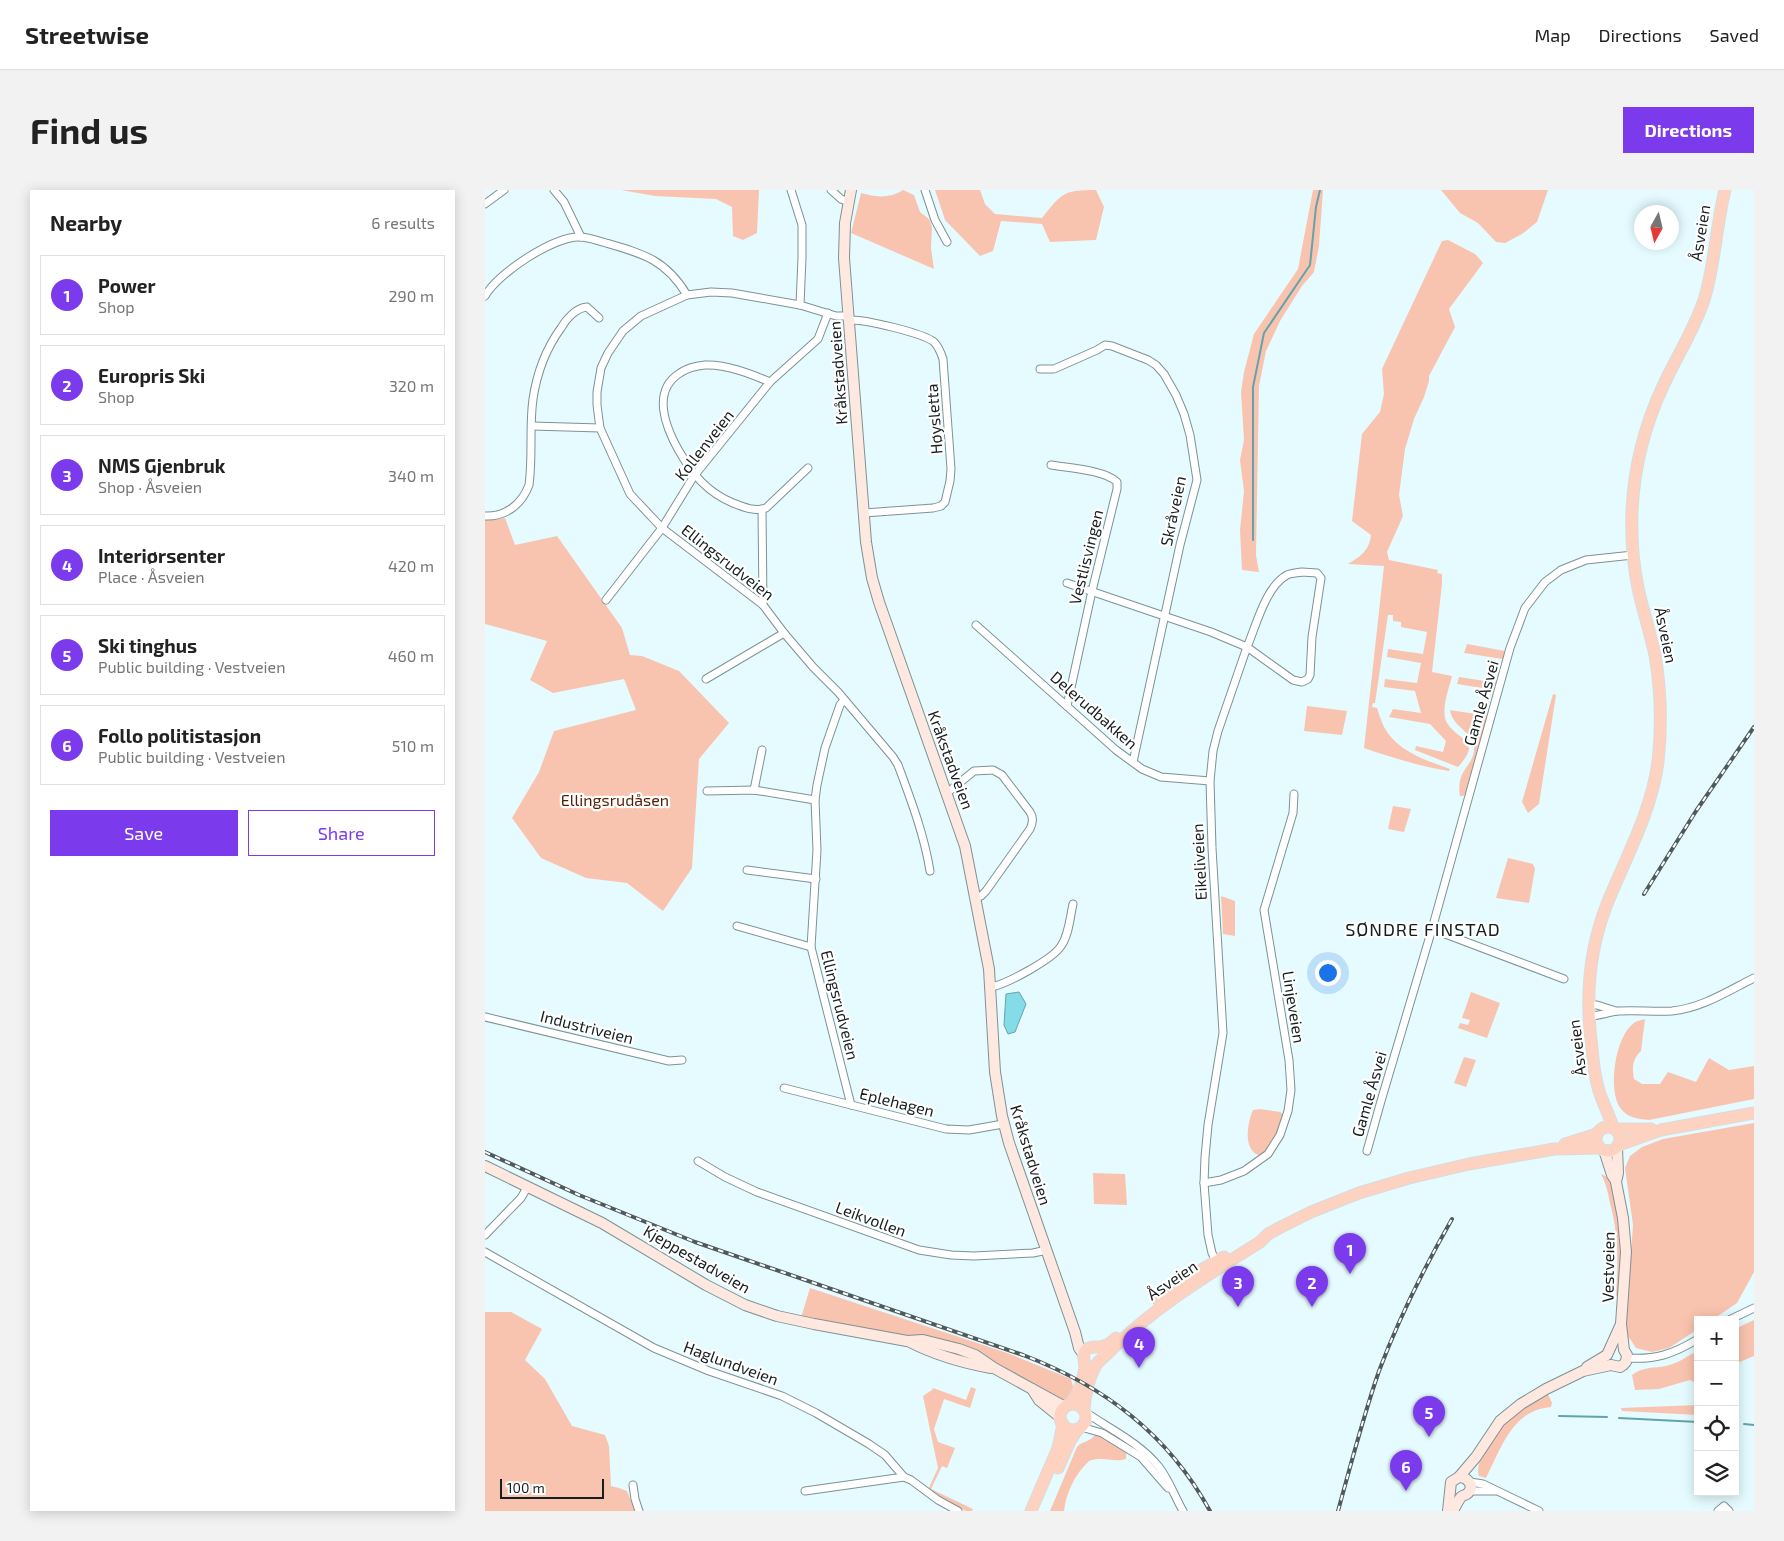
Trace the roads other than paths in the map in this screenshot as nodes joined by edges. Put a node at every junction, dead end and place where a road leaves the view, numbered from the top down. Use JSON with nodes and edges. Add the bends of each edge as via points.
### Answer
{"nodes":[{"id":1,"x":504,"y":190,"type":"edge"},
{"id":2,"x":554,"y":190,"type":"edge"},
{"id":3,"x":791,"y":190,"type":"edge"},
{"id":4,"x":831,"y":190,"type":"edge"},
{"id":5,"x":851,"y":190,"type":"edge"},
{"id":6,"x":925,"y":190,"type":"edge"},
{"id":7,"x":1725,"y":190,"type":"edge"},
{"id":8,"x":849,"y":202,"type":"junction"},
{"id":9,"x":485,"y":204,"type":"edge"},
{"id":10,"x":581,"y":237,"type":"junction"},
{"id":11,"x":947,"y":242,"type":"dead end"},
{"id":12,"x":687,"y":295,"type":"junction"},
{"id":13,"x":485,"y":296,"type":"edge"},
{"id":14,"x":800,"y":305,"type":"junction"},
{"id":15,"x":829,"y":313,"type":"junction"},
{"id":16,"x":599,"y":318,"type":"dead end"},
{"id":17,"x":849,"y":318,"type":"junction"},
{"id":18,"x":1040,"y":369,"type":"dead end"},
{"id":19,"x":771,"y":382,"type":"junction"},
{"id":20,"x":532,"y":426,"type":"junction"},
{"id":21,"x":600,"y":428,"type":"junction"},
{"id":22,"x":1051,"y":465,"type":"dead end"},
{"id":23,"x":808,"y":468,"type":"dead end"},
{"id":24,"x":694,"y":476,"type":"junction"},
{"id":25,"x":762,"y":509,"type":"junction"},
{"id":26,"x":864,"y":512,"type":"junction"},
{"id":27,"x":485,"y":516,"type":"edge"},
{"id":28,"x":662,"y":528,"type":"junction"},
{"id":29,"x":1633,"y":555,"type":"junction"},
{"id":30,"x":1067,"y":583,"type":"dead end"},
{"id":31,"x":1092,"y":591,"type":"junction"},
{"id":32,"x":606,"y":600,"type":"dead end"},
{"id":33,"x":763,"y":604,"type":"junction"},
{"id":34,"x":1166,"y":616,"type":"junction"},
{"id":35,"x":976,"y":625,"type":"dead end"},
{"id":36,"x":784,"y":633,"type":"junction"},
{"id":37,"x":1247,"y":647,"type":"junction"},
{"id":38,"x":706,"y":679,"type":"dead end"},
{"id":39,"x":844,"y":700,"type":"junction"},
{"id":40,"x":1067,"y":706,"type":"junction"},
{"id":41,"x":762,"y":750,"type":"dead end"},
{"id":42,"x":1133,"y":762,"type":"junction"},
{"id":43,"x":1210,"y":781,"type":"junction"},
{"id":44,"x":754,"y":790,"type":"junction"},
{"id":45,"x":707,"y":791,"type":"dead end"},
{"id":46,"x":947,"y":793,"type":"junction"},
{"id":47,"x":1294,"y":794,"type":"dead end"},
{"id":48,"x":815,"y":800,"type":"junction"},
{"id":49,"x":747,"y":870,"type":"dead end"},
{"id":50,"x":930,"y":871,"type":"dead end"},
{"id":51,"x":816,"y":880,"type":"junction"},
{"id":52,"x":976,"y":897,"type":"junction"},
{"id":53,"x":1073,"y":904,"type":"dead end"},
{"id":54,"x":737,"y":926,"type":"dead end"},
{"id":55,"x":1432,"y":929,"type":"junction"},
{"id":56,"x":811,"y":947,"type":"junction"},
{"id":57,"x":1754,"y":978,"type":"edge"},
{"id":58,"x":1564,"y":979,"type":"dead end"},
{"id":59,"x":991,"y":987,"type":"junction"},
{"id":60,"x":1589,"y":1010,"type":"junction"},
{"id":61,"x":1616,"y":1011,"type":"junction"},
{"id":62,"x":485,"y":1016,"type":"edge"},
{"id":63,"x":682,"y":1060,"type":"dead end"},
{"id":64,"x":784,"y":1088,"type":"dead end"},
{"id":65,"x":1599,"y":1092,"type":"junction"},
{"id":66,"x":851,"y":1105,"type":"junction"},
{"id":67,"x":1754,"y":1113,"type":"edge"},
{"id":68,"x":1003,"y":1124,"type":"junction"},
{"id":69,"x":1615,"y":1128,"type":"junction"},
{"id":70,"x":1661,"y":1130,"type":"junction"},
{"id":71,"x":1598,"y":1132,"type":"junction"},
{"id":72,"x":1618,"y":1146,"type":"junction"},
{"id":73,"x":1554,"y":1149,"type":"junction"},
{"id":74,"x":1602,"y":1149,"type":"junction"},
{"id":75,"x":1367,"y":1152,"type":"dead end"},
{"id":76,"x":698,"y":1161,"type":"dead end"},
{"id":77,"x":485,"y":1166,"type":"edge"},
{"id":78,"x":1616,"y":1182,"type":"junction"},
{"id":79,"x":1204,"y":1183,"type":"junction"},
{"id":80,"x":528,"y":1186,"type":"junction"},
{"id":81,"x":485,"y":1235,"type":"edge"},
{"id":82,"x":1047,"y":1250,"type":"junction"},
{"id":83,"x":485,"y":1252,"type":"edge"},
{"id":84,"x":1218,"y":1264,"type":"junction"},
{"id":85,"x":1754,"y":1308,"type":"edge"},
{"id":86,"x":1737,"y":1316,"type":"edge"},
{"id":87,"x":1621,"y":1324,"type":"junction"},
{"id":88,"x":1694,"y":1340,"type":"edge"},
{"id":89,"x":1609,"y":1352,"type":"junction"},
{"id":90,"x":1625,"y":1354,"type":"junction"},
{"id":91,"x":1092,"y":1355,"type":"junction"},
{"id":92,"x":1611,"y":1366,"type":"junction"},
{"id":93,"x":1583,"y":1371,"type":"junction"},
{"id":94,"x":1084,"y":1411,"type":"junction"},
{"id":95,"x":1064,"y":1413,"type":"junction"},
{"id":96,"x":1079,"y":1428,"type":"junction"},
{"id":97,"x":1476,"y":1457,"type":"junction"},
{"id":98,"x":903,"y":1477,"type":"junction"},
{"id":99,"x":1459,"y":1477,"type":"junction"},
{"id":100,"x":633,"y":1485,"type":"dead end"},
{"id":101,"x":1468,"y":1488,"type":"junction"},
{"id":102,"x":805,"y":1491,"type":"dead end"},
{"id":103,"x":1451,"y":1491,"type":"junction"},
{"id":104,"x":1172,"y":1492,"type":"junction"},
{"id":105,"x":1727,"y":1508,"type":"edge"},
{"id":106,"x":639,"y":1511,"type":"edge"},
{"id":107,"x":958,"y":1511,"type":"edge"},
{"id":108,"x":1031,"y":1511,"type":"edge"},
{"id":109,"x":1040,"y":1511,"type":"edge"},
{"id":110,"x":1183,"y":1511,"type":"edge"},
{"id":111,"x":1449,"y":1511,"type":"edge"},
{"id":112,"x":1453,"y":1511,"type":"edge"},
{"id":113,"x":1538,"y":1511,"type":"edge"},
{"id":114,"x":1718,"y":1511,"type":"edge"}],
"edges":[{"from":1,"to":9,"type":"street"},
{"from":2,"to":10,"type":"street","via":[[564,202]]},
{"from":3,"to":14,"type":"street","via":[[802,231]]},
{"from":4,"to":8,"type":"street"},
{"from":5,"to":8,"type":"main road","name":"Kråkstadveien"},
{"from":6,"to":11,"type":"street"},
{"from":7,"to":29,"type":"main road","name":"Åsveien","via":[[1704,300],[1662,387],[1641,447],[1632,510]]},
{"from":8,"to":17,"type":"main road","name":"Kråkstadveien","via":[[844,246]]},
{"from":10,"to":12,"type":"street","via":[[649,257],[677,280]]},
{"from":10,"to":13,"type":"street","via":[[568,238],[536,252],[505,272]]},
{"from":12,"to":14,"type":"street","name":"Ellingsrudveien","via":[[732,293]]},
{"from":12,"to":21,"type":"street","name":"Ellingsrudveien","via":[[641,316],[623,331],[608,353],[601,368],[597,392]]},
{"from":14,"to":15,"type":"street","name":"Ellingsrudveien"},
{"from":15,"to":17,"type":"street","name":"Ellingsrudveien"},
{"from":15,"to":19,"type":"street","name":"Kollenveien","via":[[817,341]]},
{"from":16,"to":20,"type":"street","via":[[587,308],[581,308],[564,323],[548,346],[539,369]]},
{"from":17,"to":26,"type":"main road","name":"Kråkstadveien"},
{"from":17,"to":26,"type":"street","name":"Høysletta","via":[[922,335],[940,349],[943,359],[951,469],[944,504]]},
{"from":18,"to":34,"type":"street","name":"Skråveien","via":[[1054,369],[1105,345],[1112,346],[1155,365],[1176,395],[1185,414],[1197,480]]},
{"from":19,"to":24,"type":"street","name":"Kollenveien"},
{"from":19,"to":24,"type":"street","via":[[725,367],[706,365],[689,368],[669,383],[663,396],[663,412]]},
{"from":20,"to":21,"type":"street"},
{"from":20,"to":27,"type":"street","via":[[531,473],[525,494],[507,512]]},
{"from":21,"to":28,"type":"street","name":"Ellingsrudveien","via":[[630,494]]},
{"from":22,"to":31,"type":"street","name":"Vestlisvingen","via":[[1093,472],[1117,482]]},
{"from":23,"to":25,"type":"street"},
{"from":24,"to":25,"type":"street","via":[[729,501],[747,508]]},
{"from":24,"to":28,"type":"street","name":"Kollenveien"},
{"from":25,"to":33,"type":"street"},
{"from":26,"to":46,"type":"main road","name":"Kråkstadveien","via":[[874,588]]},
{"from":28,"to":32,"type":"street","name":"Kollenveien"},
{"from":28,"to":33,"type":"street","name":"Ellingsrudveien"},
{"from":29,"to":55,"type":"street","name":"Gamle Åsvei","via":[[1586,560],[1561,570],[1545,582],[1525,608],[1510,648]]},
{"from":29,"to":60,"type":"main road","name":"Åsveien","via":[[1659,680],[1658,759],[1642,823],[1600,925],[1588,985]]},
{"from":30,"to":31,"type":"street"},
{"from":31,"to":34,"type":"street"},
{"from":31,"to":40,"type":"street","name":"Vestlisvingen"},
{"from":33,"to":36,"type":"street","name":"Ellingsrudveien"},
{"from":34,"to":37,"type":"street"},
{"from":34,"to":42,"type":"street","name":"Skråveien"},
{"from":35,"to":40,"type":"street","name":"Delerudbakken"},
{"from":36,"to":38,"type":"street"},
{"from":36,"to":39,"type":"street","name":"Ellingsrudveien"},
{"from":37,"to":37,"type":"street","name":"Eikeliveien","via":[[1293,680],[1302,682],[1308,679],[1321,587],[1317,573],[1289,574],[1278,581],[1271,589]]},
{"from":37,"to":43,"type":"street","name":"Eikeliveien","via":[[1218,730]]},
{"from":39,"to":48,"type":"street","name":"Ellingsrudveien","via":[[825,748]]},
{"from":39,"to":50,"type":"street","via":[[898,765],[923,834]]},
{"from":40,"to":42,"type":"street","name":"Delerudbakken"},
{"from":41,"to":44,"type":"street"},
{"from":42,"to":43,"type":"street","name":"Delerudbakken","via":[[1161,777]]},
{"from":43,"to":79,"type":"street","name":"Eikeliveien","via":[[1223,1033],[1208,1125]]},
{"from":44,"to":45,"type":"street"},
{"from":44,"to":48,"type":"street"},
{"from":46,"to":52,"type":"main road","name":"Kråkstadveien","via":[[965,846]]},
{"from":46,"to":52,"type":"street","via":[[974,771],[993,770],[1004,778],[1033,817],[1030,829],[992,884],[984,894]]},
{"from":47,"to":79,"type":"street","name":"Linjeveien","via":[[1293,813],[1264,910],[1289,1060],[1291,1090],[1288,1111],[1280,1135],[1268,1154],[1244,1171]]},
{"from":48,"to":51,"type":"street","name":"Ellingsrudveien"},
{"from":49,"to":51,"type":"street"},
{"from":51,"to":56,"type":"street","name":"Ellingsrudveien"},
{"from":52,"to":59,"type":"main road","name":"Kråkstadveien"},
{"from":53,"to":59,"type":"street","via":[[1065,939],[1057,950],[1016,976]]},
{"from":54,"to":56,"type":"street"},
{"from":55,"to":58,"type":"street"},
{"from":55,"to":75,"type":"street","name":"Gamle Åsvei"},
{"from":56,"to":66,"type":"street","name":"Ellingsrudveien"},
{"from":57,"to":61,"type":"street","via":[[1684,1009]]},
{"from":59,"to":68,"type":"main road","name":"Kråkstadveien","via":[[995,1072]]},
{"from":60,"to":61,"type":"street","via":[[1597,1005]]},
{"from":60,"to":61,"type":"street","via":[[1598,1016]]},
{"from":60,"to":65,"type":"main road","name":"Åsveien"},
{"from":62,"to":63,"type":"street","name":"Industriveien","via":[[669,1061]]},
{"from":64,"to":66,"type":"street","name":"Eplehagen"},
{"from":65,"to":69,"type":"main road","name":"Åsveien"},
{"from":65,"to":71,"type":"main road","name":"Åsveien"},
{"from":66,"to":68,"type":"street","name":"Eplehagen","via":[[946,1129],[975,1130]]},
{"from":67,"to":70,"type":"main road"},
{"from":68,"to":82,"type":"main road","name":"Kråkstadveien"},
{"from":69,"to":70,"type":"main road"},
{"from":69,"to":71,"type":"main road","via":[[1608,1126]]},
{"from":69,"to":72,"type":"main road","via":[[1621,1137]]},
{"from":70,"to":72,"type":"main road"},
{"from":71,"to":73,"type":"main road","name":"Åsveien"},
{"from":71,"to":74,"type":"main road","via":[[1596,1140]]},
{"from":72,"to":74,"type":"main road","via":[[1611,1151]]},
{"from":72,"to":78,"type":"main road","name":"Vestveien"},
{"from":73,"to":74,"type":"main road","name":"Åsveien"},
{"from":73,"to":84,"type":"main road","name":"Åsveien","via":[[1469,1164],[1343,1199],[1257,1238]]},
{"from":74,"to":78,"type":"main road","name":"Vestveien"},
{"from":76,"to":82,"type":"street","name":"Leikvollen","via":[[757,1192],[919,1250],[975,1256]]},
{"from":77,"to":80,"type":"main road","name":"Kjeppestadveien"},
{"from":78,"to":87,"type":"main road","name":"Vestveien","via":[[1626,1246]]},
{"from":79,"to":84,"type":"street","name":"Eikeliveien","via":[[1207,1235]]},
{"from":80,"to":81,"type":"street","via":[[521,1198]]},
{"from":80,"to":95,"type":"main road","name":"Kjeppestadveien","via":[[625,1235],[745,1305],[800,1321],[907,1340],[971,1365],[994,1368],[1039,1392]]},
{"from":82,"to":91,"type":"main road","name":"Kråkstadveien","via":[[1075,1332]]},
{"from":83,"to":98,"type":"street","name":"Haglundveien","via":[[654,1348],[782,1396],[816,1413],[885,1455]]},
{"from":84,"to":91,"type":"main road","name":"Åsveien","via":[[1196,1273],[1152,1304],[1114,1340]]},
{"from":85,"to":86,"type":"street"},
{"from":87,"to":89,"type":"main road","name":"Vestveien"},
{"from":87,"to":90,"type":"main road","name":"Vestveien"},
{"from":88,"to":90,"type":"street","via":[[1669,1354],[1652,1358]]},
{"from":89,"to":90,"type":"main road","via":[[1616,1347]]},
{"from":89,"to":92,"type":"main road","via":[[1607,1361]]},
{"from":89,"to":93,"type":"main road"},
{"from":90,"to":92,"type":"main road","via":[[1626,1362],[1620,1367]]},
{"from":91,"to":94,"type":"main road"},
{"from":91,"to":95,"type":"main road","via":[[1078,1391]]},
{"from":92,"to":93,"type":"main road"},
{"from":93,"to":97,"type":"main road","via":[[1515,1408],[1494,1429]]},
{"from":94,"to":95,"type":"main road","via":[[1077,1405]]},
{"from":94,"to":96,"type":"main road","via":[[1086,1418]]},
{"from":94,"to":104,"type":"street","via":[[1146,1453],[1167,1478]]},
{"from":95,"to":96,"type":"main road","via":[[1069,1429]]},
{"from":95,"to":108,"type":"main road","via":[[1058,1448]]},
{"from":96,"to":104,"type":"street","via":[[1102,1433],[1141,1457]]},
{"from":96,"to":109,"type":"main road","via":[[1070,1441]]},
{"from":97,"to":99,"type":"main road"},
{"from":97,"to":101,"type":"main road"},
{"from":98,"to":102,"type":"street"},
{"from":98,"to":107,"type":"street","name":"Haglundveien"},
{"from":99,"to":101,"type":"main road","via":[[1463,1477]]},
{"from":99,"to":103,"type":"main road","via":[[1451,1482]]},
{"from":100,"to":106,"type":"street"},
{"from":101,"to":103,"type":"main road","via":[[1456,1495]]},
{"from":101,"to":112,"type":"main road"},
{"from":101,"to":113,"type":"street","via":[[1498,1492]]},
{"from":103,"to":111,"type":"main road"},
{"from":104,"to":110,"type":"street"},
{"from":105,"to":114,"type":"street"}]}
